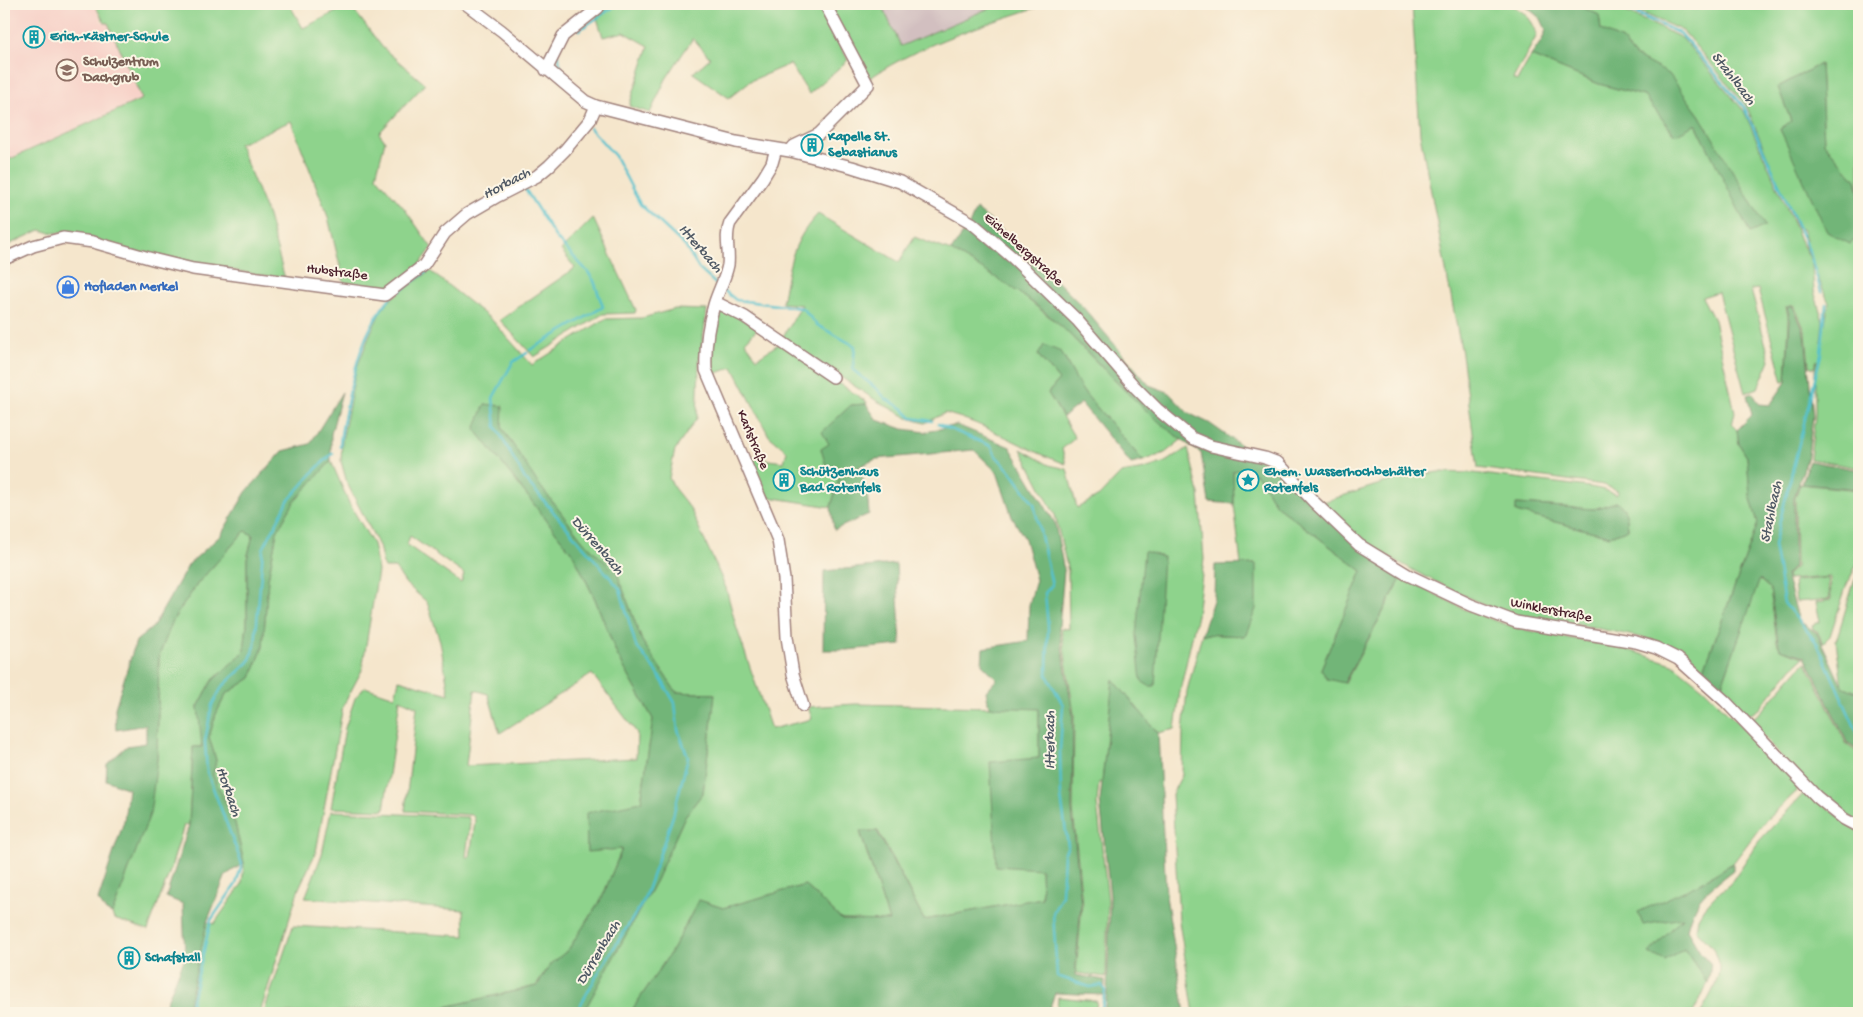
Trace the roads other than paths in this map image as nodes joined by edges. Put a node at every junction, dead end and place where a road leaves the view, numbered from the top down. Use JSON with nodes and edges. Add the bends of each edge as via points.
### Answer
{"nodes":[{"id":1,"x":466,"y":4,"type":"edge"},
{"id":2,"x":825,"y":4,"type":"edge"},
{"id":3,"x":598,"y":8,"type":"dead end"},
{"id":4,"x":546,"y":70,"type":"junction"},
{"id":5,"x":596,"y":106,"type":"junction"},
{"id":6,"x":776,"y":149,"type":"junction"},
{"id":7,"x":790,"y":152,"type":"junction"},
{"id":8,"x":4,"y":258,"type":"edge"},
{"id":9,"x":719,"y":294,"type":"junction"},
{"id":10,"x":832,"y":377,"type":"dead end"},
{"id":11,"x":1192,"y":438,"type":"joint"},
{"id":12,"x":804,"y":706,"type":"dead end"},
{"id":13,"x":1859,"y":826,"type":"edge"}],
"edges":[{"from":1,"to":4,"type":"street","name":"Eichelbergstraße"},
{"from":2,"to":7,"type":"street","via":[[868,85],[819,134],[794,146]]},
{"from":3,"to":4,"type":"street","via":[[563,36]]},
{"from":4,"to":5,"type":"street","name":"Eichelbergstraße"},
{"from":5,"to":6,"type":"street","name":"Eichelbergstraße"},
{"from":5,"to":8,"type":"street","name":"Hubstraße","via":[[590,120],[549,166],[537,176],[467,214],[445,233],[424,265],[385,295],[193,269],[93,242],[63,238]]},
{"from":6,"to":7,"type":"street","name":"Eichelbergstraße"},
{"from":6,"to":9,"type":"street","name":"Karlstraße","via":[[772,163],[726,233],[728,262]]},
{"from":7,"to":11,"type":"street","name":"Eichelbergstraße","via":[[900,182],[972,223],[1077,320],[1156,409]]},
{"from":9,"to":10,"type":"street","via":[[744,317]]},
{"from":9,"to":12,"type":"street","name":"Karlstraße","via":[[706,354],[706,370],[778,540],[784,579],[786,637],[793,674]]},
{"from":11,"to":13,"type":"street","name":"Winklerstraße","via":[[1278,463],[1360,545],[1408,575],[1471,605],[1516,622],[1636,642],[1678,659],[1725,701],[1817,797]]}]}
